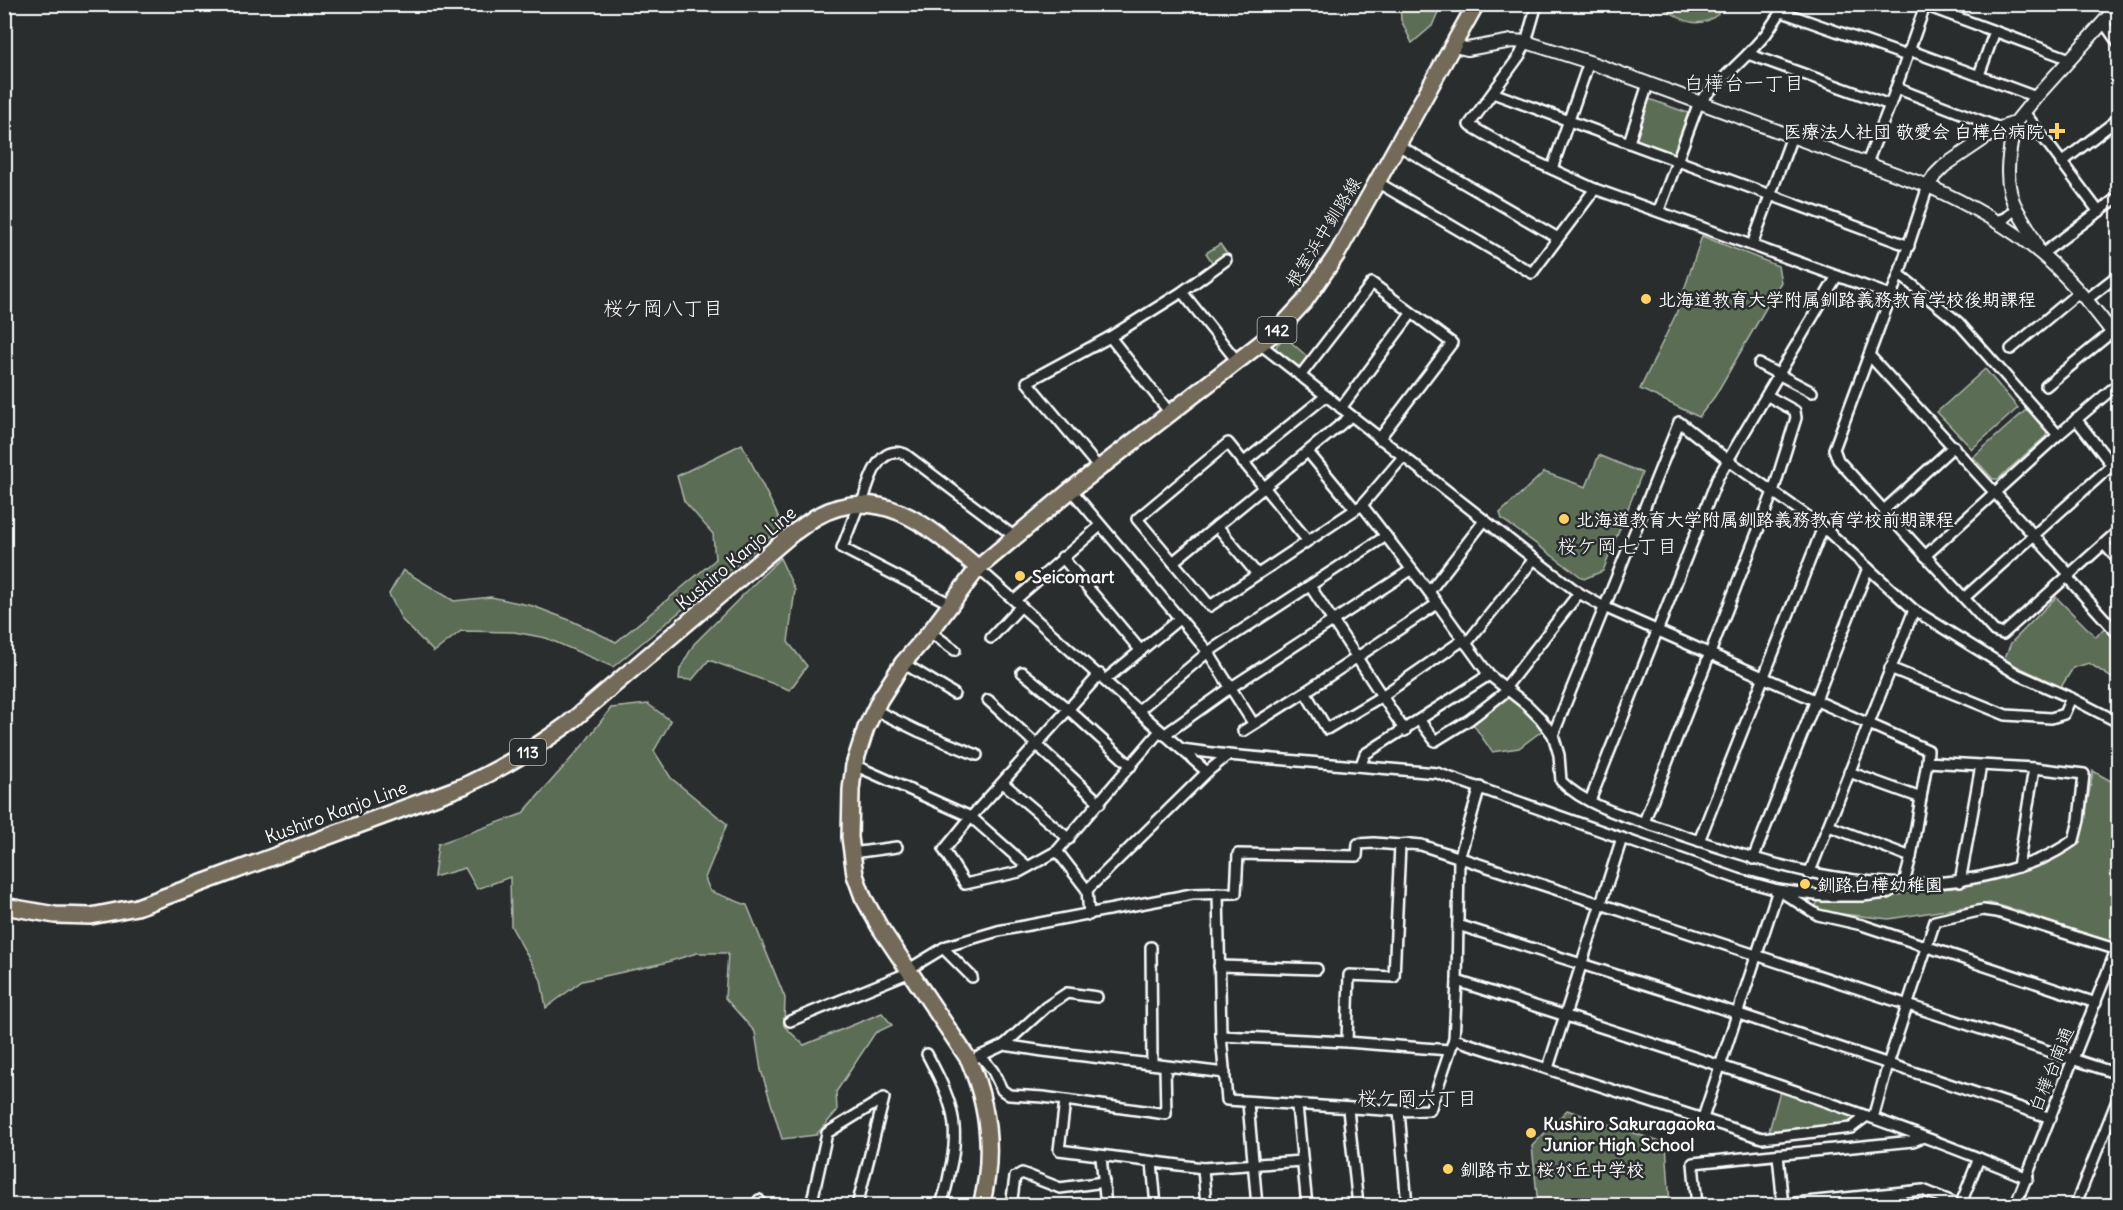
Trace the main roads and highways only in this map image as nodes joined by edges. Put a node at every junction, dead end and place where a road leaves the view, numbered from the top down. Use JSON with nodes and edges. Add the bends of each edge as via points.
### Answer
{"nodes":[{"id":1,"x":1476,"y":4,"type":"edge"},
{"id":2,"x":978,"y":568,"type":"junction"},
{"id":3,"x":4,"y":906,"type":"edge"},
{"id":4,"x":981,"y":1206,"type":"edge"}],
"edges":[{"from":1,"to":2,"type":"main road","name":"根室浜中釧路線","number":"142","via":[[1337,254],[1304,302],[1260,344],[1071,490]]},
{"from":2,"to":3,"type":"main road","name":"Kushiro Kanjo Line","number":"113","via":[[898,510],[860,504],[843,507],[816,517],[793,533],[568,724],[503,768],[137,907],[91,916],[55,915]]},
{"from":2,"to":4,"type":"main road","via":[[903,663],[875,710],[854,765],[851,790],[852,853],[863,897],[909,971],[975,1058],[989,1158]]}]}
